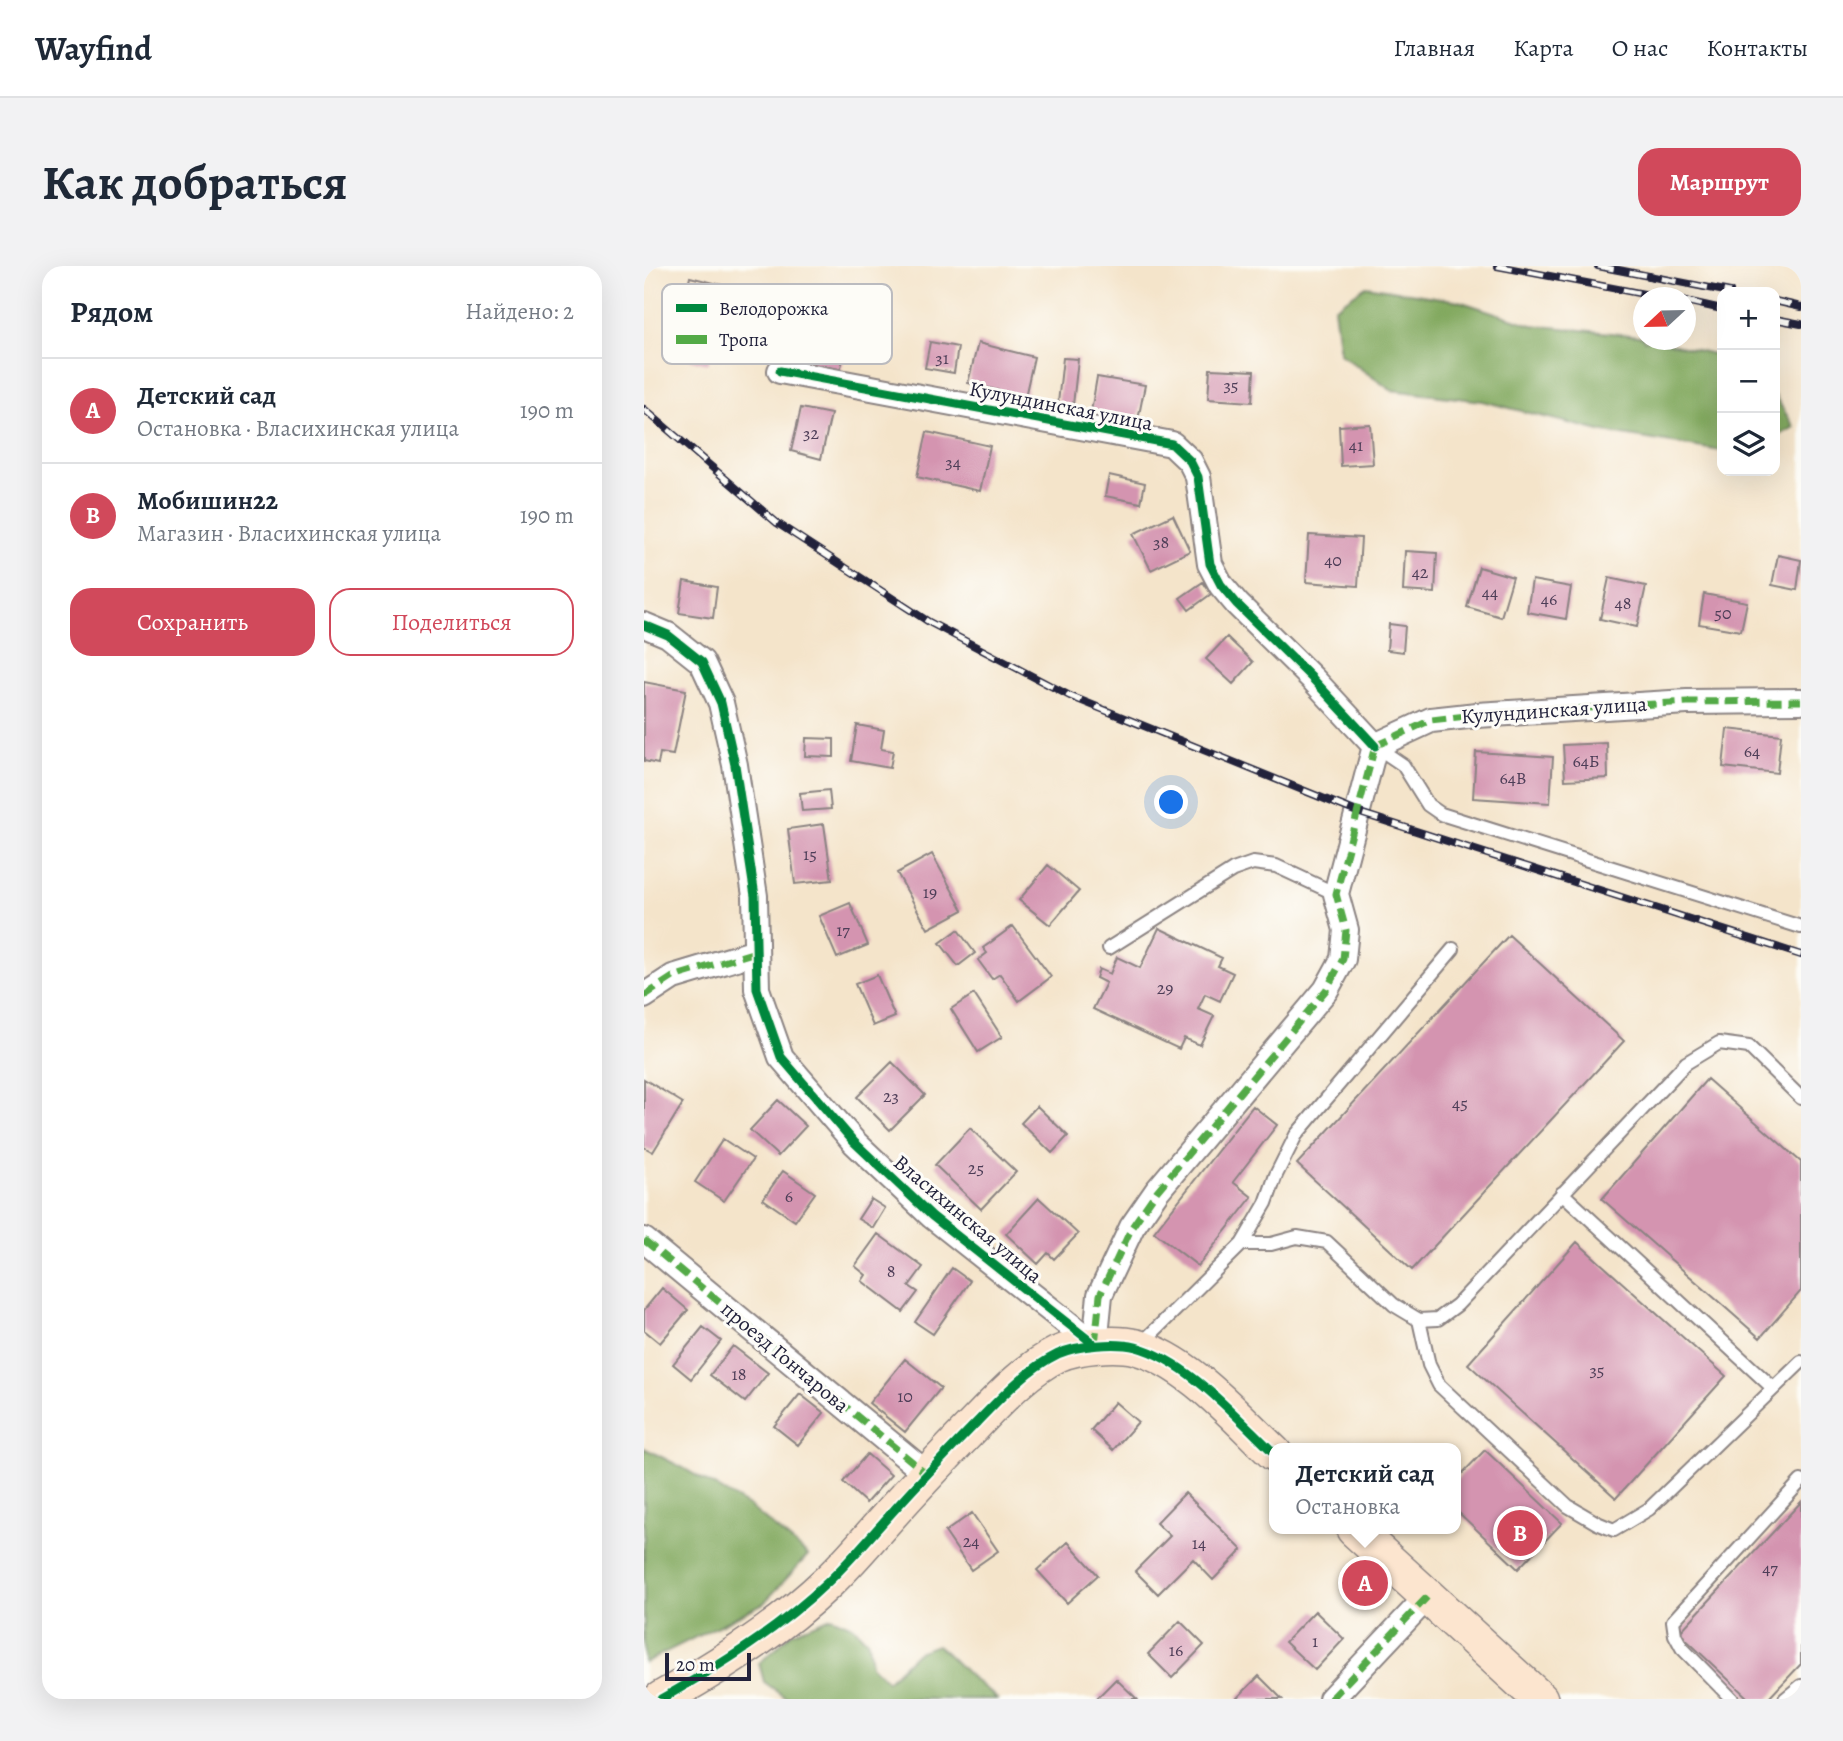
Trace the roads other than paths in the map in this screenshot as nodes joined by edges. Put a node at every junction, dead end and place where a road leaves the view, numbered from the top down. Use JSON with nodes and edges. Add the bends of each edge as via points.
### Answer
{"nodes":[{"id":1,"x":780,"y":371,"type":"dead end"},
{"id":2,"x":644,"y":625,"type":"edge"},
{"id":3,"x":1801,"y":701,"type":"edge"},
{"id":4,"x":1375,"y":746,"type":"junction"},
{"id":5,"x":1336,"y":894,"type":"junction"},
{"id":6,"x":1801,"y":927,"type":"edge"},
{"id":7,"x":1110,"y":948,"type":"dead end"},
{"id":8,"x":1453,"y":948,"type":"dead end"},
{"id":9,"x":756,"y":952,"type":"junction"},
{"id":10,"x":644,"y":996,"type":"edge"},
{"id":11,"x":1801,"y":1098,"type":"edge"},
{"id":12,"x":1562,"y":1193,"type":"junction"},
{"id":13,"x":644,"y":1240,"type":"edge"},
{"id":14,"x":1242,"y":1244,"type":"junction"},
{"id":15,"x":1419,"y":1320,"type":"junction"},
{"id":16,"x":1095,"y":1345,"type":"junction"},
{"id":17,"x":1137,"y":1348,"type":"junction"},
{"id":18,"x":1801,"y":1362,"type":"edge"},
{"id":19,"x":1773,"y":1388,"type":"junction"},
{"id":20,"x":1269,"y":1448,"type":"edge"},
{"id":21,"x":927,"y":1474,"type":"junction"},
{"id":22,"x":1801,"y":1482,"type":"edge"},
{"id":23,"x":1360,"y":1534,"type":"edge"},
{"id":24,"x":1428,"y":1596,"type":"junction"},
{"id":25,"x":1801,"y":1686,"type":"edge"},
{"id":26,"x":661,"y":1699,"type":"edge"},
{"id":27,"x":1331,"y":1699,"type":"edge"},
{"id":28,"x":1540,"y":1699,"type":"edge"},
{"id":29,"x":1732,"y":1699,"type":"edge"},
{"id":30,"x":1785,"y":1699,"type":"edge"}],
"edges":[{"from":1,"to":4,"type":"street","name":"Кулундинская улица","via":[[1172,444],[1198,477],[1210,564],[1221,585]]},
{"from":2,"to":9,"type":"street","name":"Власихинская улица","via":[[668,635],[702,662],[721,703],[755,896]]},
{"from":3,"to":4,"type":"street","name":"Кулундинская улица","via":[[1687,702],[1443,718]]},
{"from":4,"to":5,"type":"street"},
{"from":4,"to":6,"type":"lane","via":[[1403,765],[1428,805],[1441,814]]},
{"from":5,"to":7,"type":"lane","via":[[1276,866],[1253,863],[1233,870]]},
{"from":5,"to":16,"type":"street","via":[[1346,930],[1343,959],[1326,990],[1132,1227],[1100,1295]]},
{"from":8,"to":14,"type":"lane","via":[[1296,1135]]},
{"from":9,"to":10,"type":"street","via":[[673,977]]},
{"from":9,"to":16,"type":"street","name":"Власихинская улица","via":[[757,989],[781,1057],[854,1142],[932,1216]]},
{"from":11,"to":12,"type":"lane","via":[[1749,1047],[1719,1043],[1686,1063]]},
{"from":12,"to":15,"type":"lane","via":[[1457,1305],[1438,1319]]},
{"from":12,"to":19,"type":"lane"},
{"from":13,"to":21,"type":"street","name":"проезд Гончарова"},
{"from":14,"to":15,"type":"lane","via":[[1271,1244],[1297,1237],[1327,1241],[1394,1305]]},
{"from":14,"to":17,"type":"lane"},
{"from":15,"to":19,"type":"lane","via":[[1429,1365],[1439,1385],[1568,1506],[1614,1530],[1649,1509]]},
{"from":16,"to":17,"type":"street"},
{"from":16,"to":21,"type":"street","via":[[1060,1353],[1033,1369]]},
{"from":17,"to":20,"type":"street","via":[[1200,1383]]},
{"from":18,"to":19,"type":"lane"},
{"from":21,"to":26,"type":"street","via":[[830,1580],[784,1620],[722,1664]]},
{"from":22,"to":29,"type":"lane","via":[[1673,1621],[1682,1648]]},
{"from":23,"to":24,"type":"street"},
{"from":24,"to":27,"type":"street"},
{"from":24,"to":28,"type":"street"},
{"from":25,"to":30,"type":"lane"}]}
